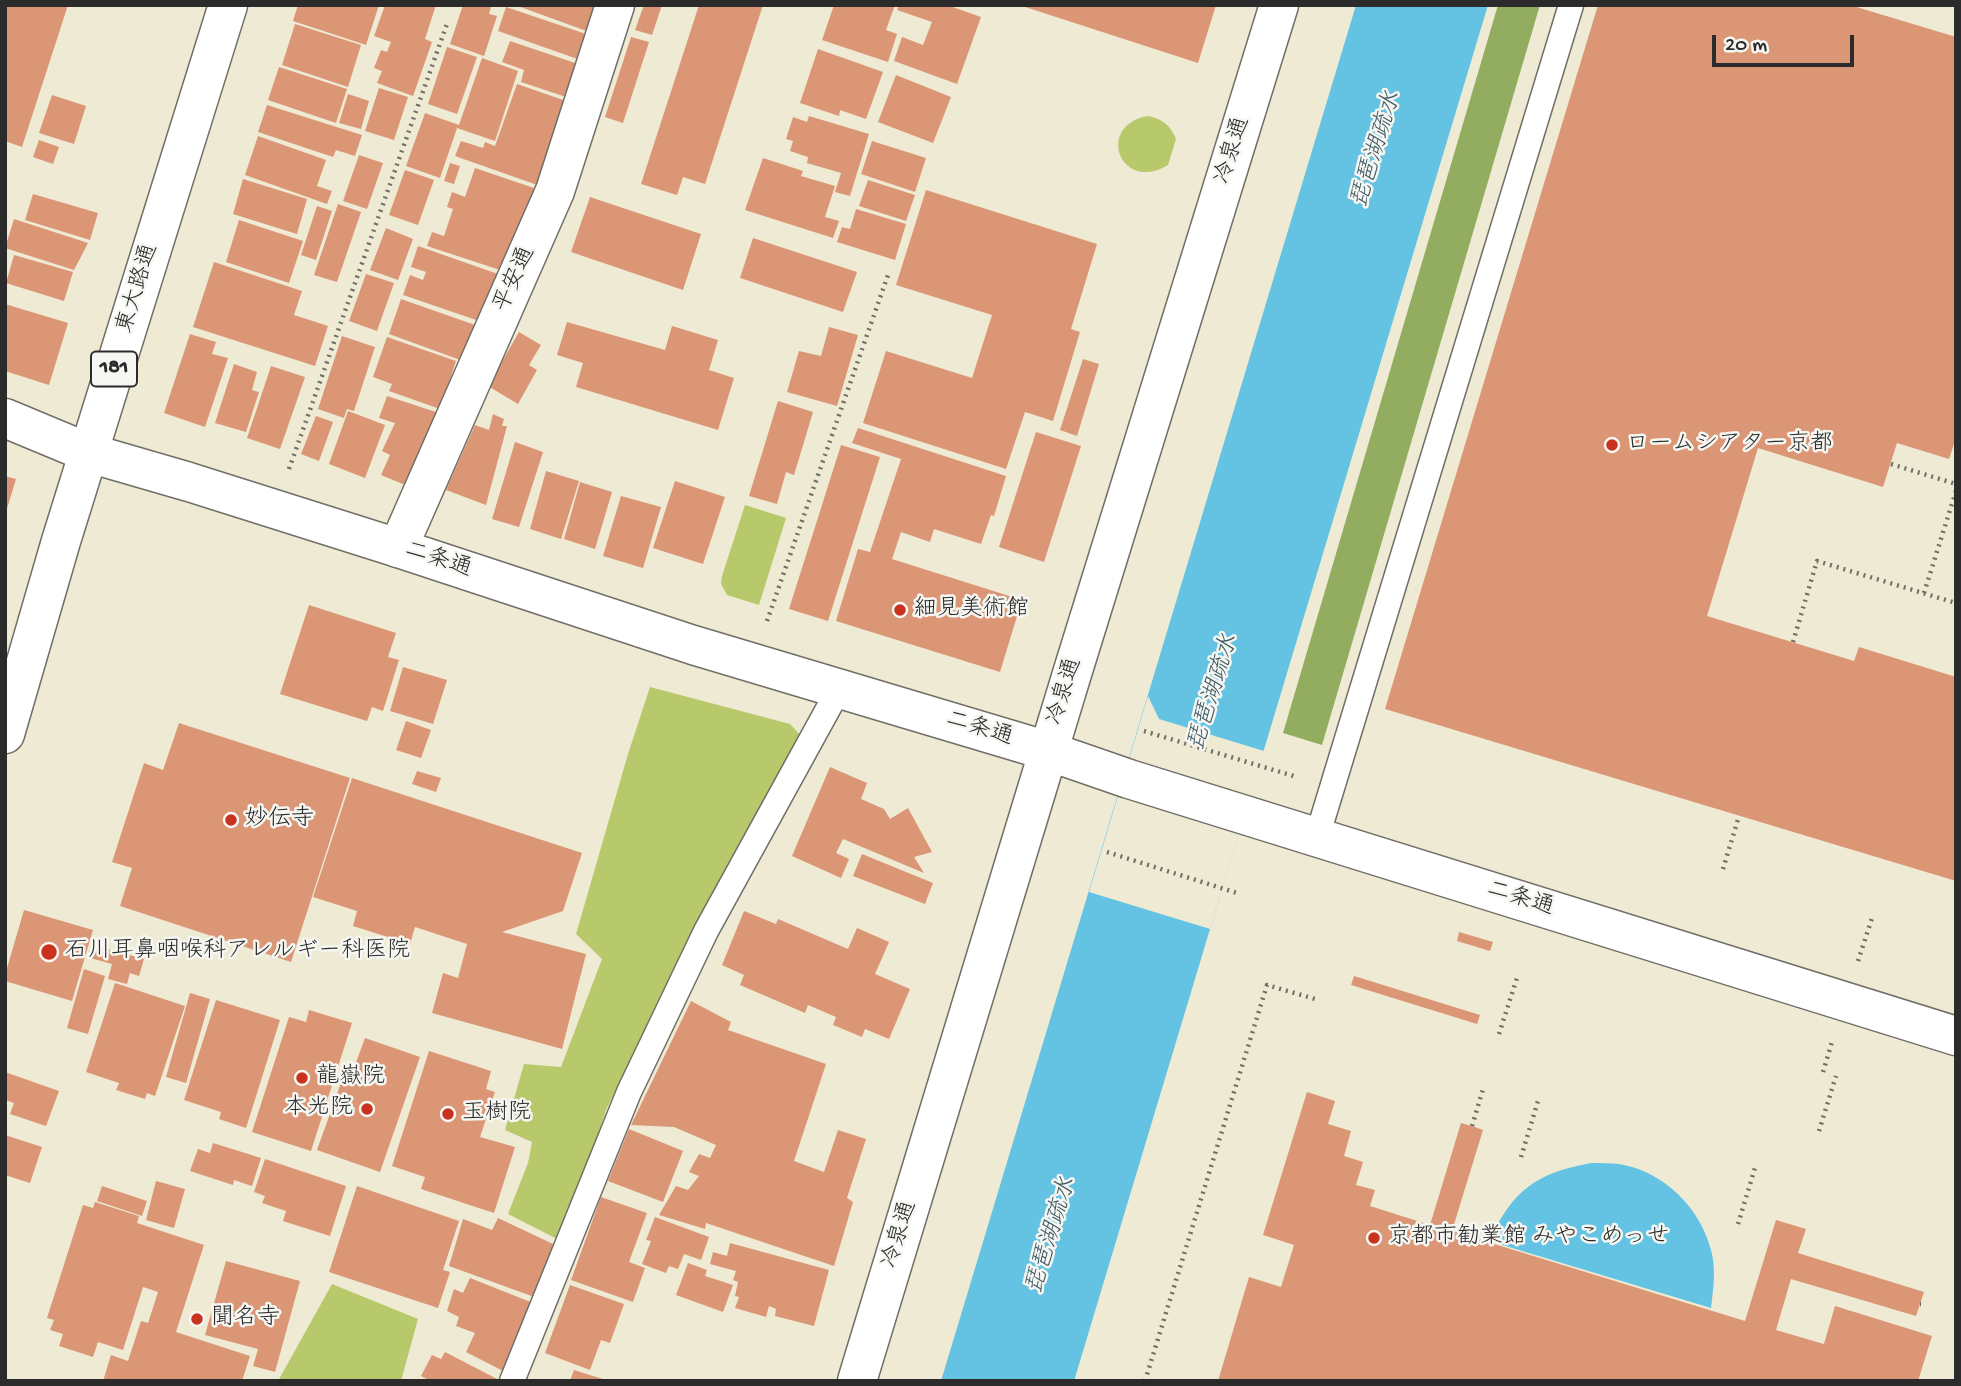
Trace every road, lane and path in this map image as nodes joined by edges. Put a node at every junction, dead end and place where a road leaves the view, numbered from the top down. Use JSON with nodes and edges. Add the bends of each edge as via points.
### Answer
{"nodes":[{"id":1,"x":228,"y":5,"type":"edge"},
{"id":2,"x":615,"y":5,"type":"edge"},
{"id":3,"x":1279,"y":5,"type":"edge"},
{"id":4,"x":1571,"y":5,"type":"edge"},
{"id":5,"x":449,"y":21,"type":"dead end"},
{"id":6,"x":888,"y":275,"type":"dead end"},
{"id":7,"x":5,"y":418,"type":"edge"},
{"id":8,"x":89,"y":453,"type":"junction"},
{"id":9,"x":1891,"y":464,"type":"dead end"},
{"id":10,"x":1956,"y":484,"type":"edge"},
{"id":11,"x":1956,"y":491,"type":"edge"},
{"id":12,"x":276,"y":510,"type":"junction"},
{"id":13,"x":398,"y":548,"type":"junction"},
{"id":14,"x":1924,"y":593,"type":"junction"},
{"id":15,"x":1956,"y":603,"type":"edge"},
{"id":16,"x":1793,"y":642,"type":"dead end"},
{"id":17,"x":752,"y":663,"type":"junction"},
{"id":18,"x":839,"y":689,"type":"junction"},
{"id":19,"x":1144,"y":731,"type":"dead end"},
{"id":20,"x":5,"y":734,"type":"edge"},
{"id":21,"x":1048,"y":751,"type":"junction"},
{"id":22,"x":1274,"y":770,"type":"dead end"},
{"id":23,"x":1739,"y":816,"type":"dead end"},
{"id":24,"x":1317,"y":837,"type":"junction"},
{"id":25,"x":1107,"y":852,"type":"dead end"},
{"id":26,"x":1723,"y":869,"type":"dead end"},
{"id":27,"x":1237,"y":892,"type":"dead end"},
{"id":28,"x":1517,"y":978,"type":"dead end"},
{"id":29,"x":1315,"y":999,"type":"dead end"},
{"id":30,"x":1499,"y":1034,"type":"dead end"},
{"id":31,"x":1956,"y":1037,"type":"edge"},
{"id":32,"x":1836,"y":1076,"type":"dead end"},
{"id":33,"x":1484,"y":1086,"type":"dead end"},
{"id":34,"x":1538,"y":1101,"type":"dead end"},
{"id":35,"x":1472,"y":1126,"type":"dead end"},
{"id":36,"x":1819,"y":1131,"type":"dead end"},
{"id":37,"x":1521,"y":1157,"type":"dead end"},
{"id":38,"x":1755,"y":1168,"type":"dead end"},
{"id":39,"x":1738,"y":1224,"type":"dead end"},
{"id":40,"x":512,"y":1381,"type":"edge"},
{"id":41,"x":857,"y":1381,"type":"edge"},
{"id":42,"x":1145,"y":1381,"type":"edge"}],
"edges":[{"from":1,"to":8,"type":"street","name":"東大路通","number":"181"},
{"from":2,"to":13,"type":"street","name":"平安通","via":[[555,191]]},
{"from":3,"to":21,"type":"street","name":"冷泉通"},
{"from":4,"to":24,"type":"lane"},
{"from":5,"to":12,"type":"path"},
{"from":6,"to":17,"type":"path"},
{"from":7,"to":8,"type":"street","name":"二条通"},
{"from":8,"to":12,"type":"street","name":"二条通"},
{"from":8,"to":20,"type":"street","name":"東大路通","number":"181"},
{"from":9,"to":10,"type":"path"},
{"from":11,"to":14,"type":"path"},
{"from":12,"to":13,"type":"street","name":"二条通"},
{"from":13,"to":17,"type":"street","name":"二条通"},
{"from":14,"to":15,"type":"path"},
{"from":14,"to":16,"type":"path","via":[[1817,561]]},
{"from":17,"to":18,"type":"street","name":"二条通"},
{"from":18,"to":21,"type":"street","name":"二条通"},
{"from":18,"to":40,"type":"lane","via":[[706,931],[629,1092]]},
{"from":19,"to":22,"type":"path"},
{"from":21,"to":24,"type":"street","name":"二条通"},
{"from":21,"to":41,"type":"street","name":"冷泉通"},
{"from":23,"to":26,"type":"path"},
{"from":24,"to":31,"type":"street","name":"二条通"},
{"from":25,"to":27,"type":"path"},
{"from":28,"to":30,"type":"path"},
{"from":29,"to":42,"type":"path","via":[[1267,985]]},
{"from":32,"to":36,"type":"path"},
{"from":33,"to":35,"type":"path"},
{"from":34,"to":37,"type":"path"},
{"from":38,"to":39,"type":"path"}]}
